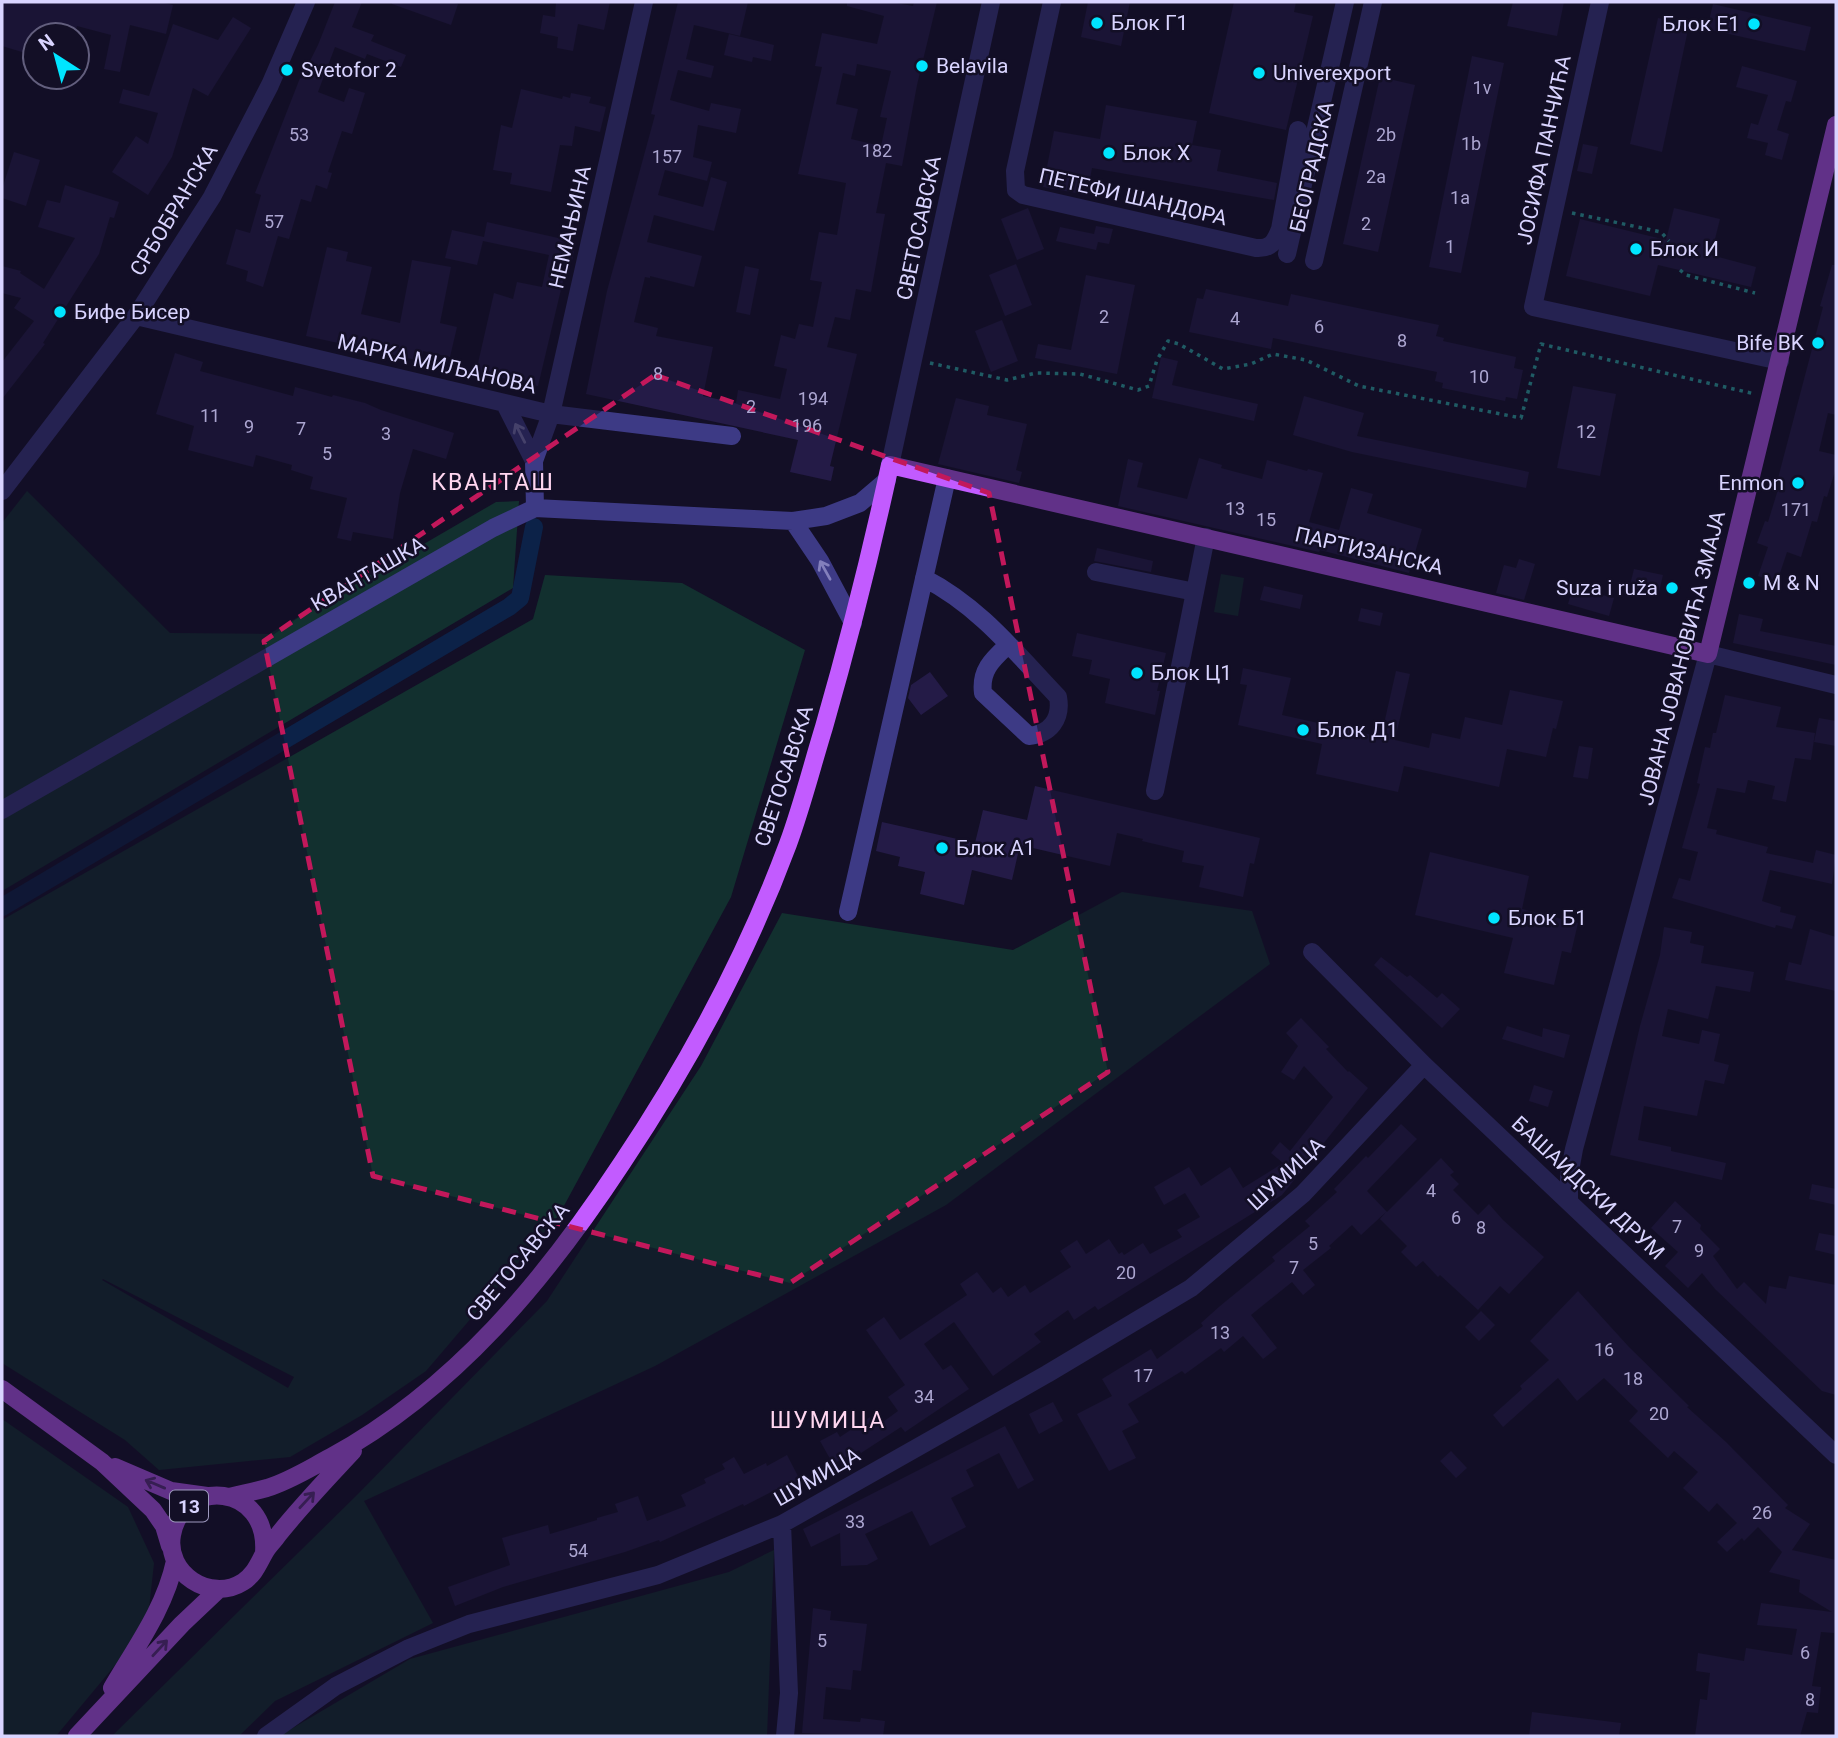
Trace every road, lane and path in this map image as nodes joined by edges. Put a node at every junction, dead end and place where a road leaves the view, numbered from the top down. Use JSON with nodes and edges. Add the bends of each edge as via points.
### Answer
{"nodes":[{"id":1,"x":644,"y":2,"type":"edge"},
{"id":2,"x":991,"y":2,"type":"edge"},
{"id":3,"x":1052,"y":2,"type":"edge"},
{"id":4,"x":1345,"y":2,"type":"edge"},
{"id":5,"x":1373,"y":2,"type":"edge"},
{"id":6,"x":1600,"y":2,"type":"edge"},
{"id":7,"x":303,"y":3,"type":"edge"},
{"id":8,"x":1836,"y":125,"type":"edge"},
{"id":9,"x":1298,"y":131,"type":"dead end"},
{"id":10,"x":1568,"y":212,"type":"dead end"},
{"id":11,"x":1669,"y":241,"type":"dead end"},
{"id":12,"x":1287,"y":254,"type":"dead end"},
{"id":13,"x":1314,"y":261,"type":"dead end"},
{"id":14,"x":1680,"y":270,"type":"dead end"},
{"id":15,"x":1755,"y":293,"type":"dead end"},
{"id":16,"x":136,"y":316,"type":"junction"},
{"id":17,"x":913,"y":359,"type":"junction"},
{"id":18,"x":1780,"y":361,"type":"junction"},
{"id":19,"x":1771,"y":397,"type":"junction"},
{"id":20,"x":505,"y":404,"type":"junction"},
{"id":21,"x":551,"y":414,"type":"junction"},
{"id":22,"x":732,"y":436,"type":"dead end"},
{"id":23,"x":534,"y":461,"type":"junction"},
{"id":24,"x":888,"y":472,"type":"junction"},
{"id":25,"x":947,"y":478,"type":"junction"},
{"id":26,"x":2,"y":491,"type":"edge"},
{"id":27,"x":535,"y":508,"type":"junction"},
{"id":28,"x":793,"y":521,"type":"junction"},
{"id":29,"x":1206,"y":537,"type":"junction"},
{"id":30,"x":1096,"y":572,"type":"dead end"},
{"id":31,"x":924,"y":578,"type":"junction"},
{"id":32,"x":1195,"y":592,"type":"junction"},
{"id":33,"x":853,"y":623,"type":"junction"},
{"id":34,"x":1008,"y":645,"type":"junction"},
{"id":35,"x":1708,"y":654,"type":"junction"},
{"id":36,"x":1836,"y":685,"type":"edge"},
{"id":37,"x":1155,"y":791,"type":"dead end"},
{"id":38,"x":2,"y":810,"type":"edge"},
{"id":39,"x":848,"y":912,"type":"dead end"},
{"id":40,"x":1312,"y":952,"type":"dead end"},
{"id":41,"x":1424,"y":1065,"type":"junction"},
{"id":42,"x":1569,"y":1200,"type":"junction"},
{"id":43,"x":2,"y":1389,"type":"edge"},
{"id":44,"x":365,"y":1438,"type":"junction"},
{"id":45,"x":1836,"y":1455,"type":"edge"},
{"id":46,"x":102,"y":1462,"type":"junction"},
{"id":47,"x":211,"y":1496,"type":"junction"},
{"id":48,"x":229,"y":1497,"type":"junction"},
{"id":49,"x":782,"y":1524,"type":"junction"},
{"id":50,"x":264,"y":1553,"type":"junction"},
{"id":51,"x":173,"y":1555,"type":"junction"},
{"id":52,"x":219,"y":1589,"type":"junction"},
{"id":53,"x":96,"y":1715,"type":"junction"},
{"id":54,"x":77,"y":1736,"type":"edge"},
{"id":55,"x":265,"y":1736,"type":"edge"},
{"id":56,"x":785,"y":1736,"type":"edge"}],
"edges":[{"from":1,"to":21,"type":"street","name":"НЕМАЊИНА"},
{"from":2,"to":17,"type":"street","name":"СВЕТОСАВСКА"},
{"from":3,"to":9,"type":"street","name":"ПЕТЕФИ ШАНДОРА","via":[[1015,171],[1016,190],[1023,195],[1266,248],[1275,242],[1280,229]]},
{"from":4,"to":12,"type":"street","name":"БЕОГРАДСКА"},
{"from":5,"to":13,"type":"street","name":"БЕОГРАДСКА"},
{"from":6,"to":18,"type":"street","name":"ЈОСИФА ПАНЧИЋА","via":[[1532,307]]},
{"from":7,"to":16,"type":"street","name":"СРБОБРАНСКА","via":[[270,85],[212,197]]},
{"from":8,"to":18,"type":"main road","name":"ЈОВАНА ЈОВАНОВИЋА ЗМАЈА"},
{"from":10,"to":11,"type":"path","via":[[1661,232]]},
{"from":14,"to":15,"type":"path"},
{"from":16,"to":20,"type":"street","name":"МАРКА МИЉАНОВА"},
{"from":16,"to":26,"type":"street","name":"СРБОБРАНСКА"},
{"from":17,"to":19,"type":"path","via":[[1007,380],[1036,373],[1080,374],[1138,390],[1149,386],[1168,341],[1223,369],[1273,354],[1306,360],[1359,386],[1521,418],[1541,345]]},
{"from":17,"to":24,"type":"street","name":"СВЕТОСАВСКА"},
{"from":18,"to":19,"type":"main road","name":"ЈОВАНА ЈОВАНОВИЋА ЗМАЈА"},
{"from":19,"to":35,"type":"main road","name":"ЈОВАНА ЈОВАНОВИЋА ЗМАЈА"},
{"from":20,"to":21,"type":"street","name":"МАРКА МИЉАНОВА"},
{"from":23,"to":20,"type":"street","name":"НЕМАЊИНА","one_way":true},
{"from":21,"to":22,"type":"street","name":"МАРКА МИЉАНОВА"},
{"from":21,"to":23,"type":"street","name":"НЕМАЊИНА"},
{"from":23,"to":27,"type":"street","name":"НЕМАЊИНА"},
{"from":24,"to":25,"type":"main road","name":"ПАРТИЗАНСКА"},
{"from":24,"to":28,"type":"street","name":"КВАНТАШКА","via":[[860,503],[827,516]]},
{"from":24,"to":33,"type":"main road","name":"СВЕТОСАВСКА"},
{"from":25,"to":29,"type":"main road","name":"ПАРТИЗАНСКА"},
{"from":25,"to":31,"type":"street"},
{"from":27,"to":28,"type":"street","name":"КВАНТАШКА"},
{"from":27,"to":38,"type":"street","name":"КВАНТАШКА"},
{"from":33,"to":28,"type":"street","one_way":true},
{"from":29,"to":32,"type":"street"},
{"from":29,"to":35,"type":"main road","name":"ПАРТИЗАНСКА"},
{"from":30,"to":32,"type":"street"},
{"from":31,"to":34,"type":"street","via":[[971,607]]},
{"from":31,"to":39,"type":"street"},
{"from":32,"to":37,"type":"street"},
{"from":33,"to":44,"type":"main road","name":"СВЕТОСАВСКА","via":[[803,799],[770,890],[726,985],[646,1127],[572,1238],[521,1301],[463,1360]]},
{"from":34,"to":34,"type":"street","via":[[1058,697],[1056,719],[1042,734],[1029,736],[983,693],[982,678],[988,664]]},
{"from":35,"to":36,"type":"street","name":"ПАРТИЗАНСКА"},
{"from":35,"to":42,"type":"street","name":"ЈОВАНА ЈОВАНОВИЋА ЗМАЈА","via":[[1574,1150]]},
{"from":40,"to":41,"type":"street","name":"БАШАИДСКИ ДРУМ"},
{"from":41,"to":42,"type":"street","name":"БАШАИДСКИ ДРУМ"},
{"from":41,"to":49,"type":"street","name":"ШУМИЦА","via":[[1303,1194],[1191,1288]]},
{"from":42,"to":45,"type":"street","name":"БАШАИДСКИ ДРУМ"},
{"from":43,"to":46,"type":"main road","number":"13"},
{"from":44,"to":48,"type":"main road","via":[[290,1479]]},
{"from":50,"to":44,"type":"main road","one_way":true},
{"from":47,"to":46,"type":"main road","number":"13","one_way":true,"via":[[171,1491]]},
{"from":46,"to":51,"type":"main road","number":"13","via":[[153,1510],[164,1526]]},
{"from":47,"to":48,"type":"main road","number":"13"},
{"from":47,"to":51,"type":"main road","number":"13","via":[[197,1500],[181,1515],[172,1534]]},
{"from":48,"to":50,"type":"main road","number":"13","via":[[254,1511],[262,1524]]},
{"from":49,"to":55,"type":"street","name":"ШУМИЦА","via":[[658,1575],[469,1624],[409,1648],[336,1686]]},
{"from":49,"to":56,"type":"street","via":[[789,1693]]},
{"from":50,"to":52,"type":"main road","number":"13","via":[[253,1574]]},
{"from":51,"to":52,"type":"main road","number":"13","via":[[186,1576],[201,1586]]},
{"from":51,"to":53,"type":"main road","number":"13","via":[[171,1579],[161,1606]]},
{"from":53,"to":52,"type":"main road","number":"13","one_way":true},
{"from":53,"to":54,"type":"main road","number":"13"}]}
